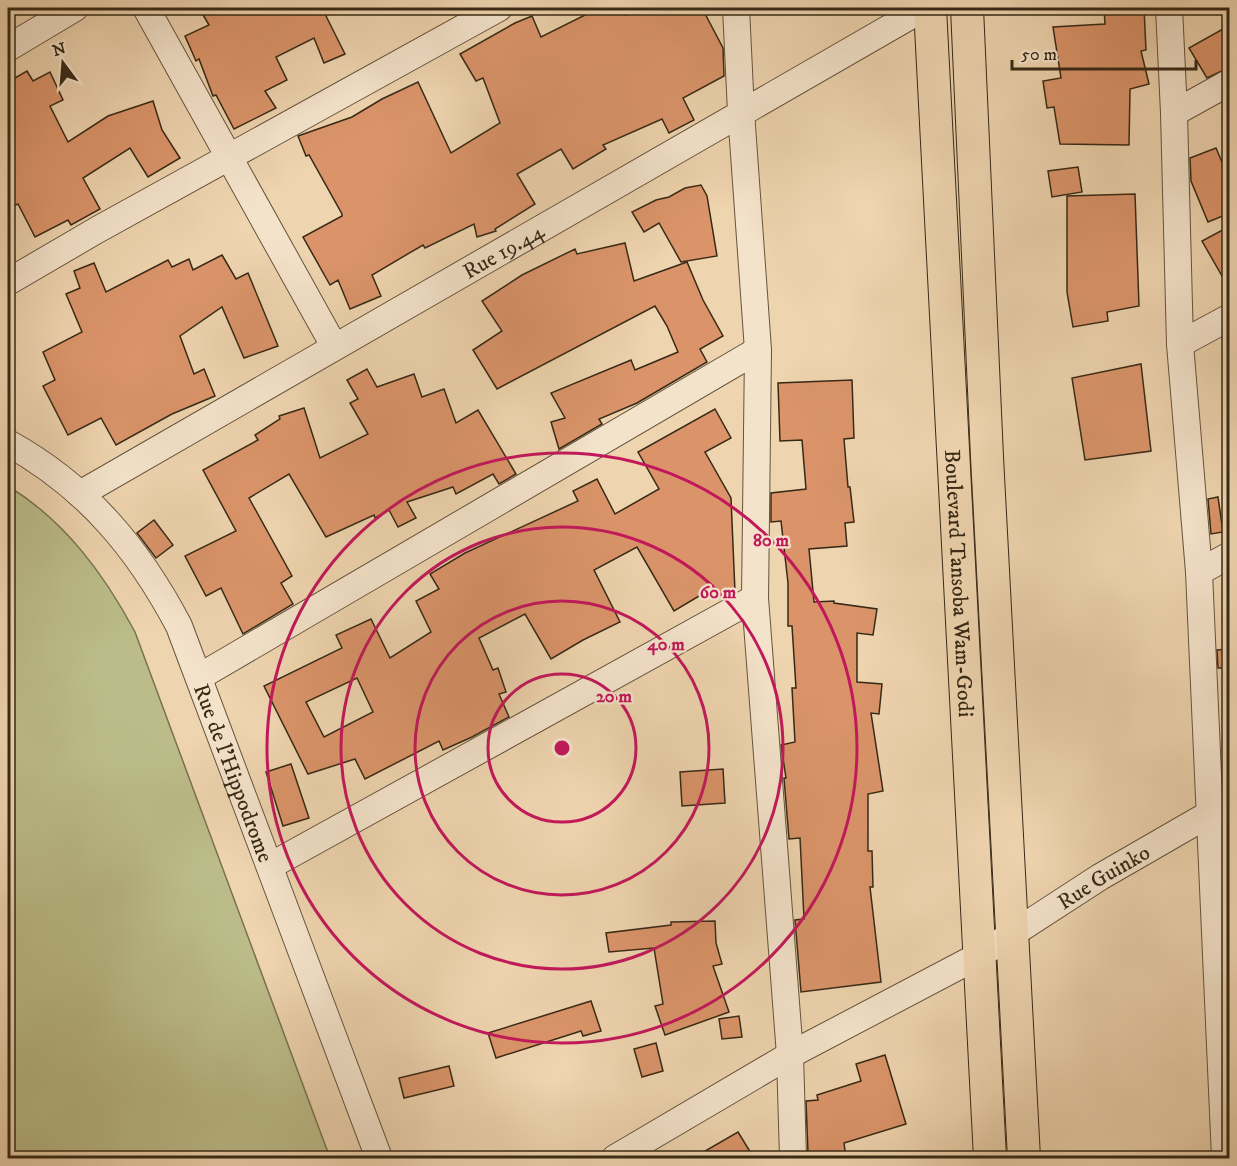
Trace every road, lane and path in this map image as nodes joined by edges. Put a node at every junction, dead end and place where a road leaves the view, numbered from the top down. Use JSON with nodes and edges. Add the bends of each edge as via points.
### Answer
{"nodes":[{"id":1,"x":75,"y":8,"type":"edge"},
{"id":2,"x":146,"y":8,"type":"edge"},
{"id":3,"x":499,"y":8,"type":"edge"},
{"id":4,"x":736,"y":8,"type":"edge"},
{"id":5,"x":924,"y":8,"type":"edge"},
{"id":6,"x":930,"y":8,"type":"edge"},
{"id":7,"x":967,"y":8,"type":"edge"},
{"id":8,"x":1169,"y":8,"type":"edge"},
{"id":9,"x":8,"y":48,"type":"edge"},
{"id":10,"x":1230,"y":82,"type":"edge"},
{"id":11,"x":741,"y":112,"type":"junction"},
{"id":12,"x":1174,"y":113,"type":"junction"},
{"id":13,"x":229,"y":157,"type":"junction"},
{"id":14,"x":8,"y":282,"type":"edge"},
{"id":15,"x":1230,"y":317,"type":"edge"},
{"id":16,"x":1180,"y":344,"type":"junction"},
{"id":17,"x":334,"y":346,"type":"junction"},
{"id":18,"x":758,"y":350,"type":"junction"},
{"id":19,"x":8,"y":443,"type":"edge"},
{"id":20,"x":80,"y":494,"type":"junction"},
{"id":21,"x":1230,"y":555,"type":"edge"},
{"id":22,"x":1199,"y":572,"type":"junction"},
{"id":23,"x":755,"y":598,"type":"junction"},
{"id":24,"x":199,"y":677,"type":"junction"},
{"id":25,"x":1220,"y":808,"type":"edge"},
{"id":26,"x":270,"y":866,"type":"junction"},
{"id":27,"x":1012,"y":932,"type":"junction"},
{"id":28,"x":980,"y":955,"type":"junction"},
{"id":29,"x":790,"y":1055,"type":"junction"},
{"id":30,"x":1225,"y":1071,"type":"edge"},
{"id":31,"x":379,"y":1158,"type":"edge"},
{"id":32,"x":615,"y":1158,"type":"edge"},
{"id":33,"x":793,"y":1158,"type":"edge"},
{"id":34,"x":990,"y":1158,"type":"edge"},
{"id":35,"x":1024,"y":1158,"type":"edge"},
{"id":36,"x":1225,"y":1158,"type":"edge"}],
"edges":[{"from":1,"to":9,"type":"street"},
{"from":2,"to":13,"type":"street"},
{"from":3,"to":13,"type":"street"},
{"from":4,"to":11,"type":"street"},
{"from":5,"to":11,"type":"street","name":"Rue 19.44"},
{"from":6,"to":28,"type":"main road","name":"Boulevard Tansoba Wam-Godi"},
{"from":7,"to":27,"type":"main road","name":"Boulevard Tansoba Wam-Godi"},
{"from":8,"to":12,"type":"street"},
{"from":10,"to":12,"type":"street"},
{"from":11,"to":17,"type":"street","name":"Rue 19.44"},
{"from":11,"to":18,"type":"street"},
{"from":12,"to":16,"type":"street"},
{"from":13,"to":14,"type":"street"},
{"from":13,"to":17,"type":"street"},
{"from":15,"to":16,"type":"street"},
{"from":16,"to":22,"type":"street"},
{"from":17,"to":20,"type":"street","name":"Rue 19.44"},
{"from":18,"to":23,"type":"street"},
{"from":18,"to":24,"type":"street"},
{"from":19,"to":20,"type":"street","name":"Rue de l'Hippodrome"},
{"from":20,"to":24,"type":"street","name":"Rue de l'Hippodrome","via":[[113,527],[155,583],[179,626]]},
{"from":21,"to":22,"type":"street"},
{"from":22,"to":25,"type":"street"},
{"from":23,"to":26,"type":"street"},
{"from":23,"to":29,"type":"street"},
{"from":24,"to":26,"type":"street","name":"Rue de l'Hippodrome"},
{"from":25,"to":27,"type":"street","name":"Rue Guinko"},
{"from":25,"to":30,"type":"street"},
{"from":26,"to":31,"type":"street","name":"Rue de l'Hippodrome"},
{"from":27,"to":28,"type":"street","name":"Rue Guinko"},
{"from":27,"to":35,"type":"main road","name":"Boulevard Tansoba Wam-Godi"},
{"from":28,"to":29,"type":"street","name":"Rue Guinko"},
{"from":28,"to":34,"type":"main road","name":"Boulevard Tansoba Wam-Godi"},
{"from":29,"to":32,"type":"street","name":"Rue Guinko"},
{"from":29,"to":33,"type":"street"},
{"from":30,"to":36,"type":"street"}]}
